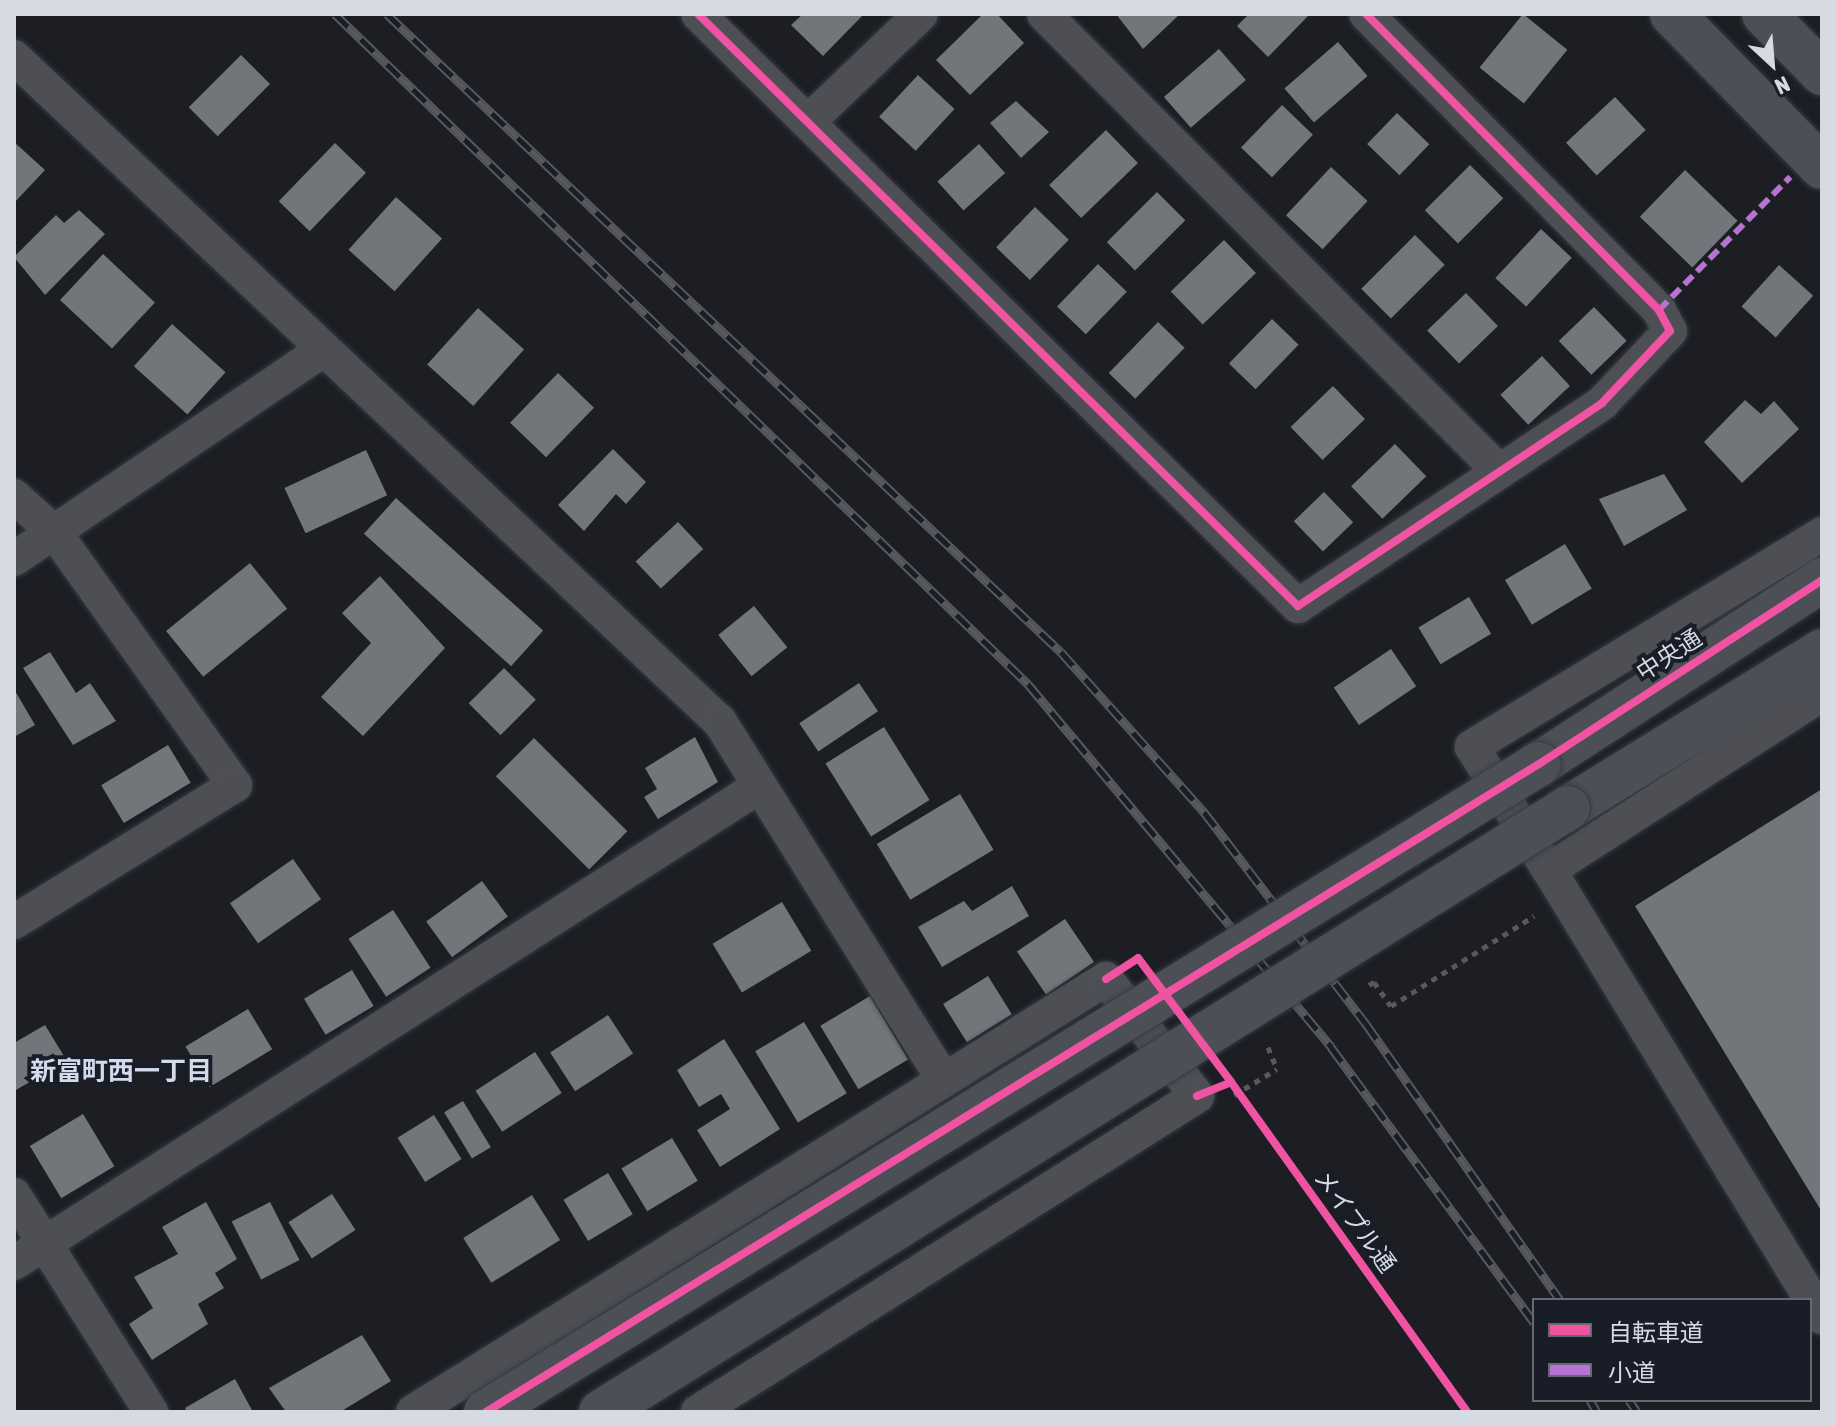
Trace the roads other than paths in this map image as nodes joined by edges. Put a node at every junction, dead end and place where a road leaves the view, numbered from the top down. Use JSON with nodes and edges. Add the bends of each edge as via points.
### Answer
{"nodes":[{"id":1,"x":698,"y":14,"type":"edge"},
{"id":2,"x":921,"y":14,"type":"edge"},
{"id":3,"x":1044,"y":14,"type":"edge"},
{"id":4,"x":1366,"y":14,"type":"edge"},
{"id":5,"x":1672,"y":14,"type":"edge"},
{"id":6,"x":1764,"y":14,"type":"edge"},
{"id":7,"x":14,"y":57,"type":"edge"},
{"id":8,"x":1822,"y":73,"type":"edge"},
{"id":9,"x":810,"y":120,"type":"junction"},
{"id":10,"x":1822,"y":167,"type":"edge"},
{"id":11,"x":324,"y":349,"type":"junction"},
{"id":12,"x":1500,"y":472,"type":"junction"},
{"id":13,"x":14,"y":496,"type":"edge"},
{"id":14,"x":55,"y":533,"type":"junction"},
{"id":15,"x":1822,"y":534,"type":"edge"},
{"id":16,"x":14,"y":559,"type":"edge"},
{"id":17,"x":1822,"y":580,"type":"edge"},
{"id":18,"x":1822,"y":651,"type":"edge"},
{"id":19,"x":1822,"y":694,"type":"edge"},
{"id":20,"x":760,"y":786,"type":"junction"},
{"id":21,"x":1549,"y":870,"type":"junction"},
{"id":22,"x":14,"y":922,"type":"edge"},
{"id":23,"x":941,"y":1076,"type":"junction"},
{"id":24,"x":14,"y":1195,"type":"edge"},
{"id":25,"x":44,"y":1243,"type":"junction"},
{"id":26,"x":14,"y":1263,"type":"edge"},
{"id":27,"x":1810,"y":1298,"type":"edge"},
{"id":28,"x":151,"y":1412,"type":"edge"},
{"id":29,"x":413,"y":1412,"type":"edge"},
{"id":30,"x":486,"y":1412,"type":"edge"},
{"id":31,"x":601,"y":1412,"type":"edge"},
{"id":32,"x":698,"y":1412,"type":"edge"}],
"edges":[{"from":1,"to":9,"type":"street"},
{"from":2,"to":9,"type":"street"},
{"from":3,"to":12,"type":"street"},
{"from":4,"to":12,"type":"street","via":[[1659,310],[1670,331],[1602,403]]},
{"from":5,"to":10,"type":"street"},
{"from":6,"to":8,"type":"street"},
{"from":7,"to":11,"type":"street"},
{"from":9,"to":12,"type":"street","via":[[1298,606]]},
{"from":11,"to":14,"type":"street"},
{"from":11,"to":20,"type":"street","via":[[720,722]]},
{"from":13,"to":14,"type":"street"},
{"from":14,"to":16,"type":"street"},
{"from":14,"to":22,"type":"street","via":[[235,785]]},
{"from":15,"to":21,"type":"street","via":[[1472,747]]},
{"from":17,"to":30,"type":"street","name":"中央通","bridge":true,"via":[[1539,764]]},
{"from":18,"to":31,"type":"street","bridge":true},
{"from":19,"to":21,"type":"street"},
{"from":20,"to":23,"type":"street"},
{"from":20,"to":25,"type":"street"},
{"from":21,"to":27,"type":"street"},
{"from":23,"to":29,"type":"street"},
{"from":23,"to":32,"type":"street","via":[[1106,979],[1210,1099]]},
{"from":24,"to":25,"type":"street"},
{"from":25,"to":26,"type":"street"},
{"from":25,"to":28,"type":"street"}]}
